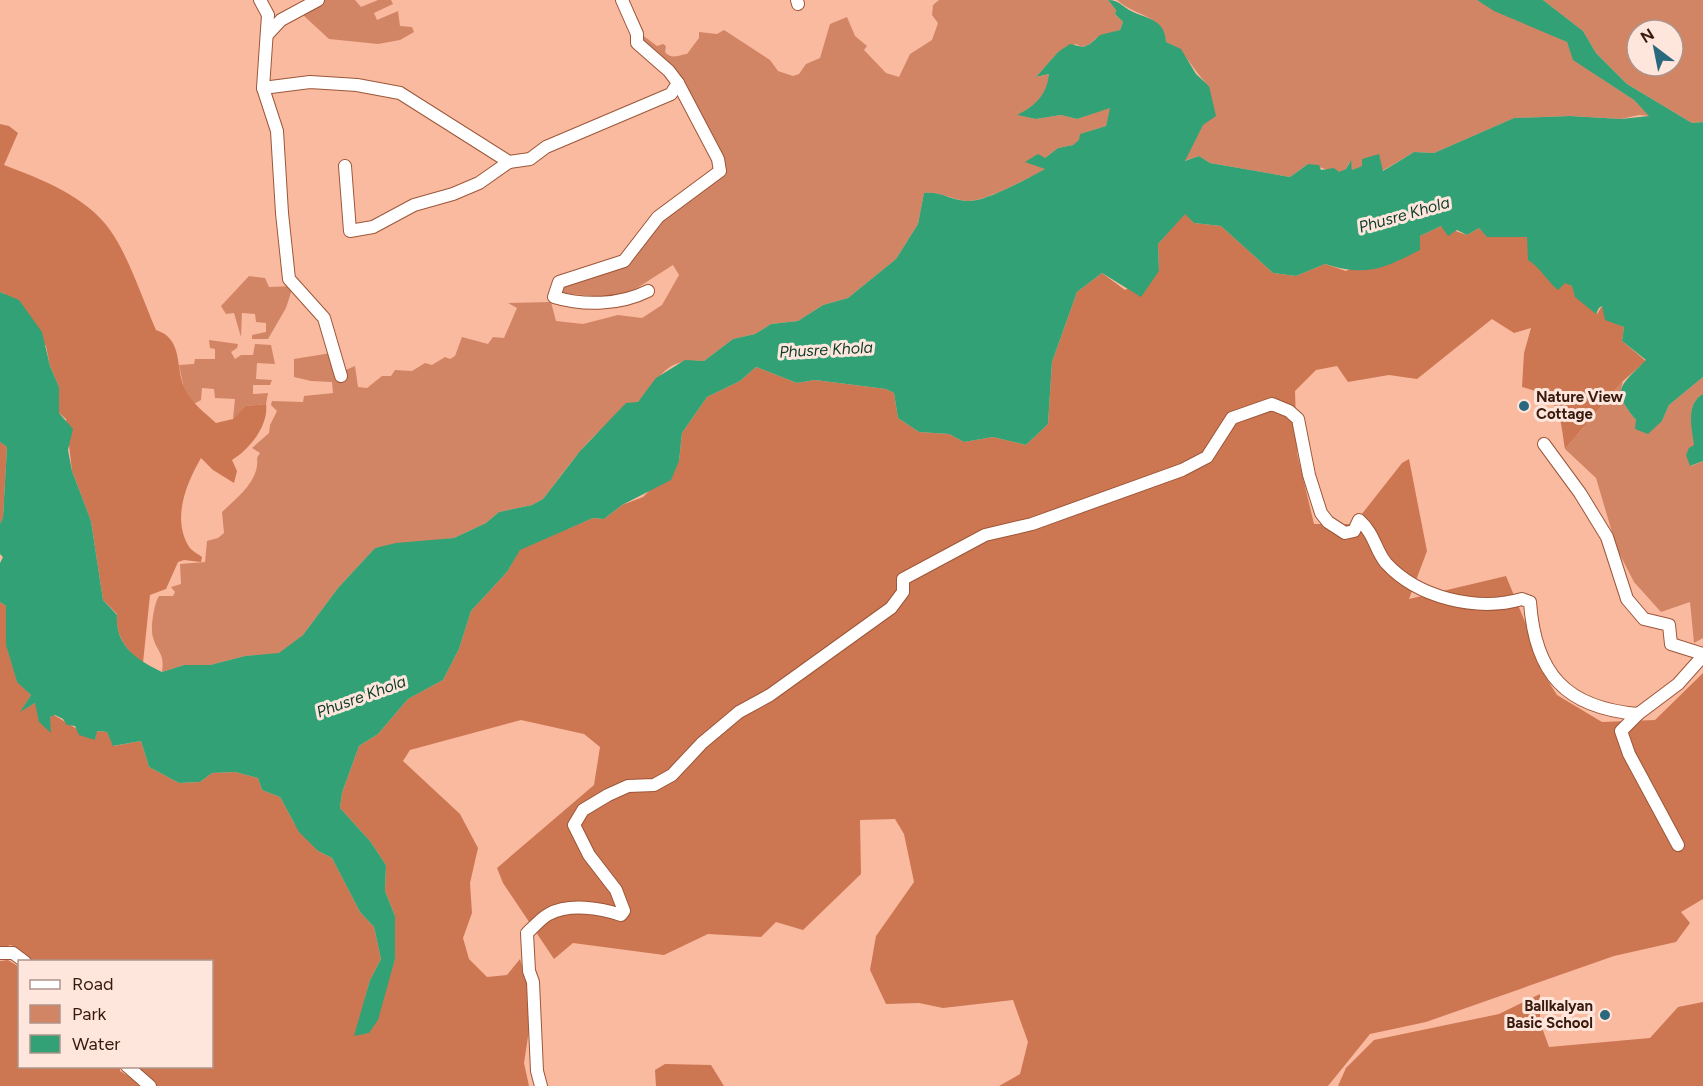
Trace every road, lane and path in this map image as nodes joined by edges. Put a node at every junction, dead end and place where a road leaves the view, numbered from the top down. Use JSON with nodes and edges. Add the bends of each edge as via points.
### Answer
{"nodes":[{"id":1,"x":260,"y":0,"type":"edge"},
{"id":2,"x":318,"y":0,"type":"edge"},
{"id":3,"x":622,"y":0,"type":"edge"},
{"id":4,"x":267,"y":35,"type":"junction"},
{"id":5,"x":678,"y":83,"type":"junction"},
{"id":6,"x":263,"y":88,"type":"junction"},
{"id":7,"x":509,"y":162,"type":"junction"},
{"id":8,"x":345,"y":166,"type":"dead end"},
{"id":9,"x":648,"y":291,"type":"dead end"},
{"id":10,"x":341,"y":376,"type":"dead end"},
{"id":11,"x":1544,"y":444,"type":"dead end"},
{"id":12,"x":1703,"y":655,"type":"edge"},
{"id":13,"x":1638,"y":714,"type":"junction"},
{"id":14,"x":1678,"y":845,"type":"dead end"},
{"id":15,"x":0,"y":953,"type":"edge"},
{"id":16,"x":22,"y":960,"type":"edge"},
{"id":17,"x":129,"y":1068,"type":"edge"},
{"id":18,"x":150,"y":1086,"type":"edge"},
{"id":19,"x":541,"y":1086,"type":"edge"}],
"edges":[{"from":1,"to":4,"type":"street","via":[[268,15]]},
{"from":2,"to":4,"type":"street","via":[[281,20]]},
{"from":3,"to":5,"type":"street","via":[[638,34],[637,43]]},
{"from":4,"to":6,"type":"street"},
{"from":5,"to":7,"type":"street","via":[[671,94],[546,147],[530,159]]},
{"from":5,"to":9,"type":"street","via":[[718,159],[720,171],[658,217],[624,261],[559,282],[554,297],[615,303]]},
{"from":6,"to":7,"type":"street","via":[[310,82],[400,93]]},
{"from":6,"to":10,"type":"street","via":[[277,131],[289,279],[324,318]]},
{"from":7,"to":8,"type":"street","via":[[479,183],[414,205],[373,227],[350,231]]},
{"from":11,"to":12,"type":"street","via":[[1607,537],[1627,599],[1644,619],[1669,625],[1671,644]]},
{"from":12,"to":13,"type":"street","via":[[1678,684]]},
{"from":13,"to":14,"type":"street","via":[[1621,731],[1629,754]]},
{"from":13,"to":19,"type":"street","via":[[1611,712],[1575,698],[1562,686],[1544,661],[1530,602],[1522,599],[1465,605],[1443,598],[1385,562],[1373,536],[1359,520],[1354,531],[1345,533],[1328,522],[1321,513],[1309,475],[1298,419],[1272,404],[1260,408],[1232,418],[1207,458],[1182,470],[1032,524],[986,535],[922,567],[903,579],[903,592],[891,608],[770,695],[740,712],[702,743],[672,775],[654,785],[628,786],[583,810],[574,825],[589,855],[616,890],[624,911],[621,915],[576,909],[550,914],[527,933]]},
{"from":15,"to":16,"type":"street","via":[[13,953]]},
{"from":17,"to":18,"type":"street"}]}
